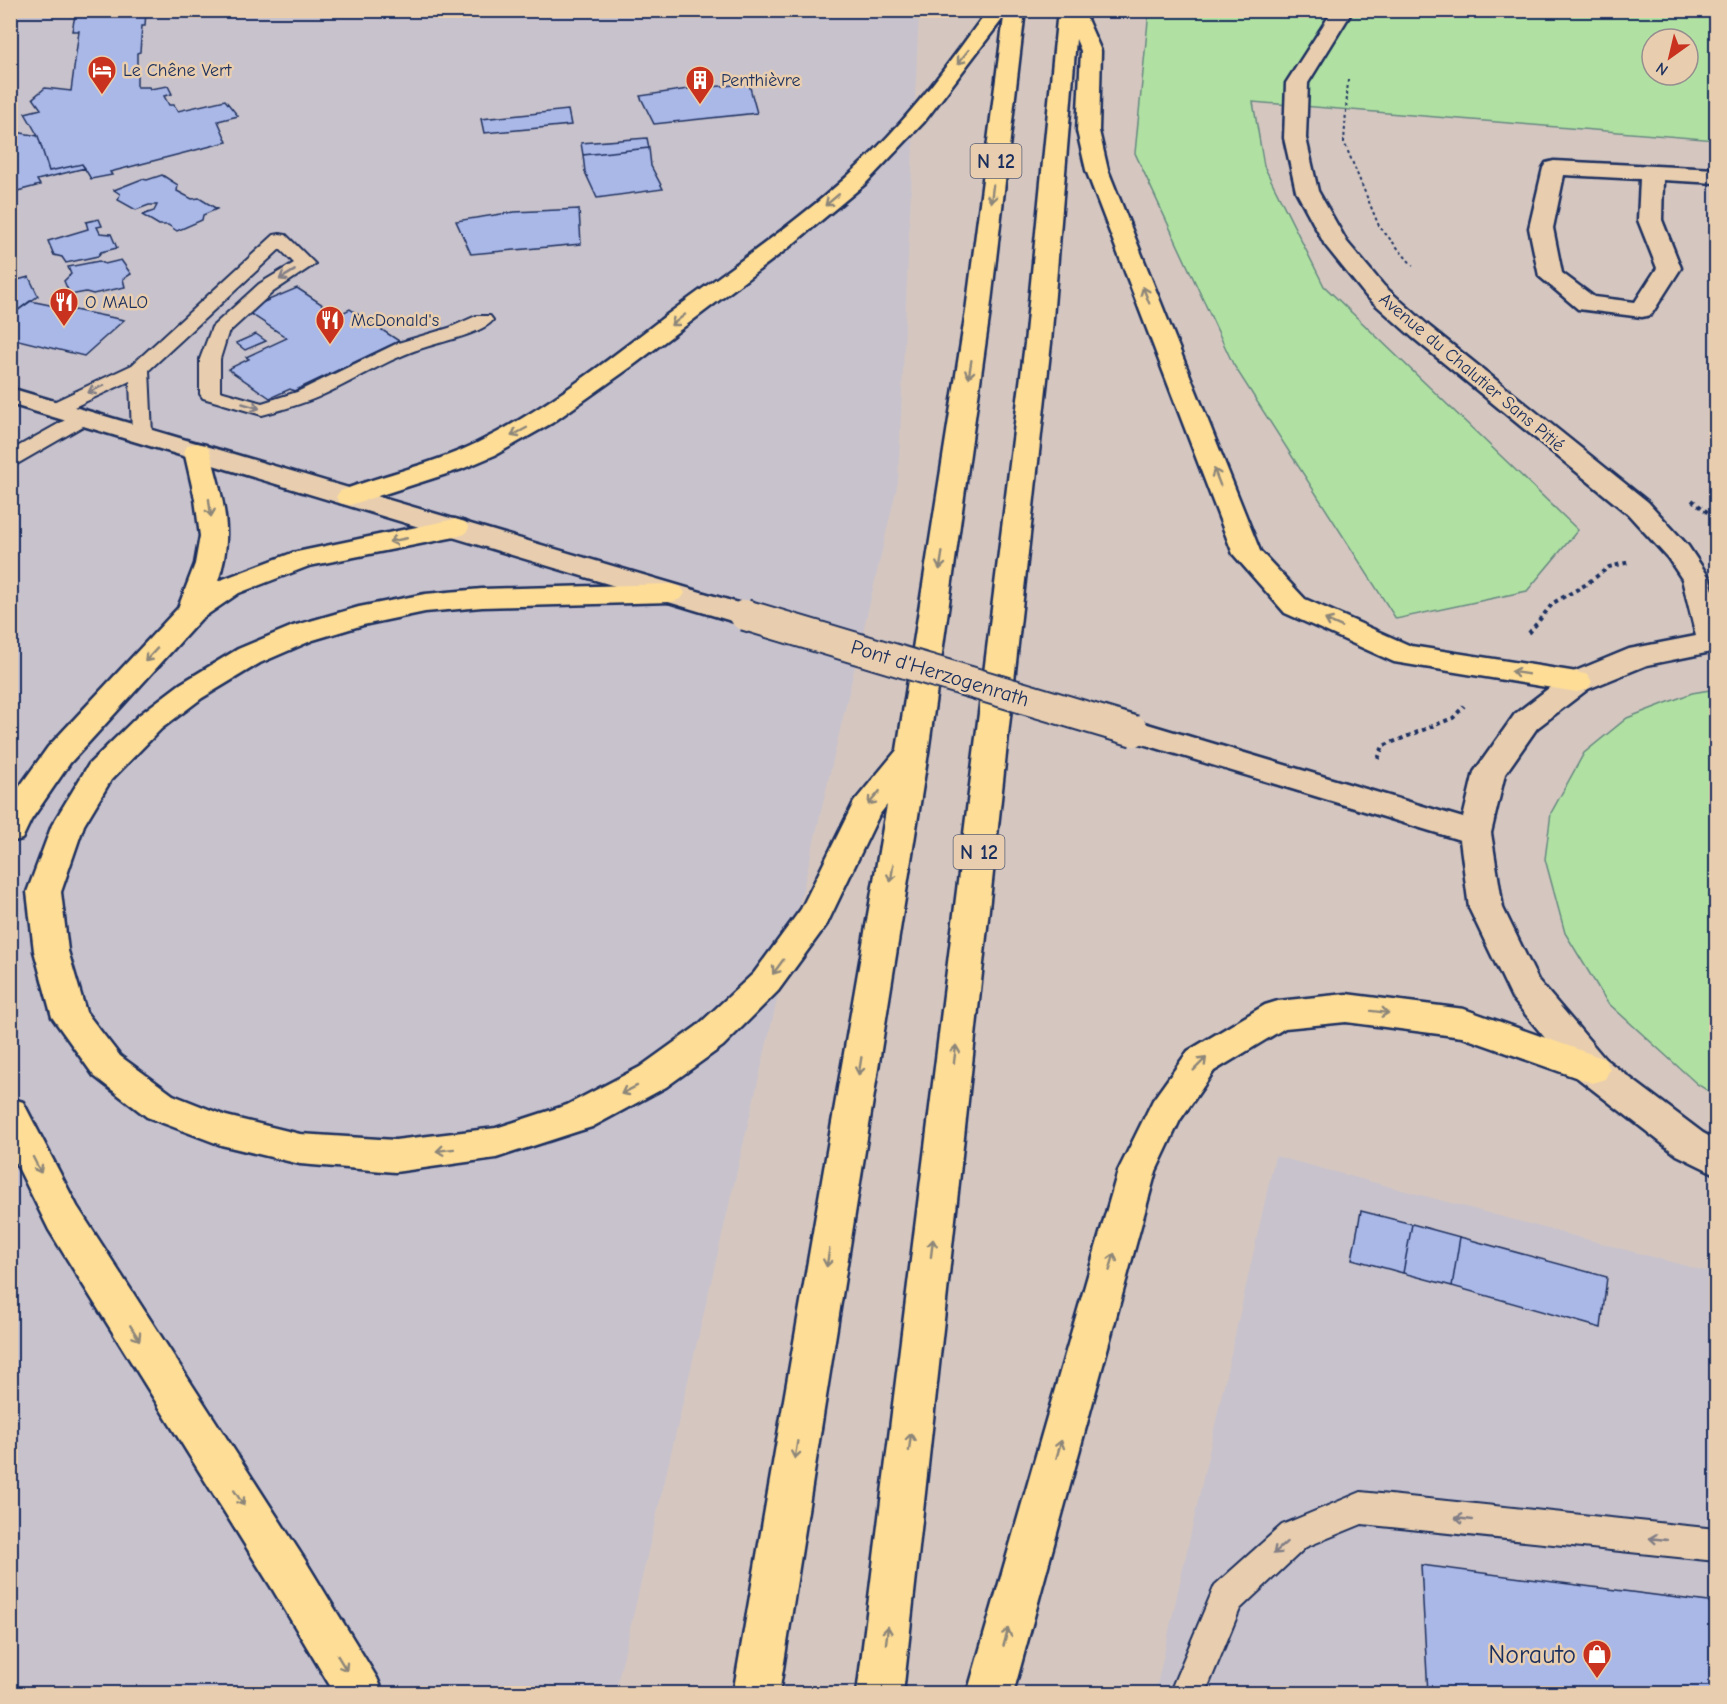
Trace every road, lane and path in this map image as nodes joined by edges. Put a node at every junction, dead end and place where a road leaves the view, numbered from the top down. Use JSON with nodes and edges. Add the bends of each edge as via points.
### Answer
{"nodes":[{"id":1,"x":999,"y":10,"type":"edge"},
{"id":2,"x":1015,"y":10,"type":"edge"},
{"id":3,"x":1068,"y":10,"type":"edge"},
{"id":4,"x":1073,"y":10,"type":"edge"},
{"id":5,"x":1343,"y":10,"type":"edge"},
{"id":6,"x":1348,"y":77,"type":"dead end"},
{"id":7,"x":1652,"y":172,"type":"junction"},
{"id":8,"x":1716,"y":176,"type":"edge"},
{"id":9,"x":1416,"y":270,"type":"dead end"},
{"id":10,"x":483,"y":320,"type":"dead end"},
{"id":11,"x":139,"y":369,"type":"junction"},
{"id":12,"x":10,"y":396,"type":"edge"},
{"id":13,"x":54,"y":409,"type":"junction"},
{"id":14,"x":83,"y":418,"type":"junction"},
{"id":15,"x":142,"y":434,"type":"junction"},
{"id":16,"x":197,"y":451,"type":"junction"},
{"id":17,"x":10,"y":460,"type":"edge"},
{"id":18,"x":350,"y":497,"type":"junction"},
{"id":19,"x":1690,"y":498,"type":"dead end"},
{"id":20,"x":1716,"y":519,"type":"edge"},
{"id":21,"x":455,"y":528,"type":"junction"},
{"id":22,"x":671,"y":593,"type":"junction"},
{"id":23,"x":191,"y":612,"type":"junction"},
{"id":24,"x":1714,"y":642,"type":"edge"},
{"id":25,"x":1577,"y":682,"type":"junction"},
{"id":26,"x":912,"y":753,"type":"junction"},
{"id":27,"x":10,"y":831,"type":"edge"},
{"id":28,"x":1475,"y":833,"type":"junction"},
{"id":29,"x":1592,"y":1069,"type":"junction"},
{"id":30,"x":10,"y":1113,"type":"edge"},
{"id":31,"x":1716,"y":1158,"type":"edge"},
{"id":32,"x":1716,"y":1545,"type":"edge"},
{"id":33,"x":361,"y":1694,"type":"edge"},
{"id":34,"x":756,"y":1694,"type":"edge"},
{"id":35,"x":880,"y":1694,"type":"edge"},
{"id":36,"x":990,"y":1694,"type":"edge"},
{"id":37,"x":1187,"y":1694,"type":"edge"}],
"edges":[{"from":1,"to":18,"type":"highway","one_way":true,"via":[[905,132],[848,186],[779,244],[610,372],[484,450]]},
{"from":2,"to":26,"type":"highway","number":"N 12","one_way":true,"via":[[978,311]]},
{"from":35,"to":3,"type":"highway","number":"N 12","one_way":true,"via":[[1038,343]]},
{"from":25,"to":4,"type":"highway","one_way":true,"via":[[1405,655],[1295,606],[1247,554],[1097,170],[1088,131],[1091,51]]},
{"from":5,"to":24,"type":"street","name":"Avenue du Chalutier Sans Pitié","via":[[1297,82],[1295,138],[1307,191],[1337,245],[1375,291],[1421,332],[1638,508],[1678,552],[1696,579]]},
{"from":6,"to":9,"type":"path","via":[[1344,142],[1379,226]]},
{"from":7,"to":7,"type":"street","via":[[1554,168],[1541,228],[1551,276],[1587,304],[1642,310],[1669,268],[1650,220]]},
{"from":7,"to":8,"type":"street"},
{"from":11,"to":10,"type":"lane","one_way":true,"via":[[280,239],[306,264],[266,288],[219,331],[210,359],[210,394],[262,409],[304,396],[405,347]]},
{"from":11,"to":13,"type":"lane","one_way":true},
{"from":11,"to":15,"type":"lane"},
{"from":12,"to":13,"type":"street","name":"Pont d'Herzogenrath"},
{"from":13,"to":14,"type":"street","name":"Pont d'Herzogenrath"},
{"from":14,"to":15,"type":"street","name":"Pont d'Herzogenrath"},
{"from":14,"to":17,"type":"lane"},
{"from":15,"to":16,"type":"street","name":"Pont d'Herzogenrath"},
{"from":16,"to":18,"type":"street","name":"Pont d'Herzogenrath"},
{"from":16,"to":23,"type":"highway","one_way":true,"via":[[208,494],[214,545]]},
{"from":18,"to":21,"type":"street","name":"Pont d'Herzogenrath"},
{"from":19,"to":20,"type":"path"},
{"from":21,"to":22,"type":"street","name":"Pont d'Herzogenrath"},
{"from":21,"to":23,"type":"highway","one_way":true,"via":[[302,559],[229,587]]},
{"from":26,"to":22,"type":"highway","one_way":true,"via":[[865,810],[815,915],[766,982],[710,1036],[672,1064],[579,1116],[496,1143],[395,1156],[300,1149],[221,1130],[160,1106],[106,1066],[70,1017],[51,951],[44,892],[68,825],[100,772],[150,722],[191,691],[249,656],[303,633],[359,616],[425,603],[482,598]]},
{"from":22,"to":28,"type":"street","name":"Pont d'Herzogenrath","bridge":true},
{"from":23,"to":27,"type":"highway","one_way":true,"via":[[59,755]]},
{"from":24,"to":25,"type":"street","via":[[1640,656]]},
{"from":25,"to":28,"type":"street","via":[[1526,721],[1490,772]]},
{"from":26,"to":34,"type":"highway","number":"N 12","one_way":true},
{"from":28,"to":29,"type":"street","via":[[1486,908],[1524,988]]},
{"from":29,"to":31,"type":"street","via":[[1690,1144]]},
{"from":36,"to":29,"type":"highway","one_way":true,"via":[[1137,1171],[1166,1111],[1201,1061],[1278,1015],[1346,1008],[1464,1023]]},
{"from":30,"to":33,"type":"highway","one_way":true,"via":[[63,1218]]},
{"from":32,"to":37,"type":"lane","one_way":true,"via":[[1361,1508],[1294,1536],[1227,1597]]}]}
